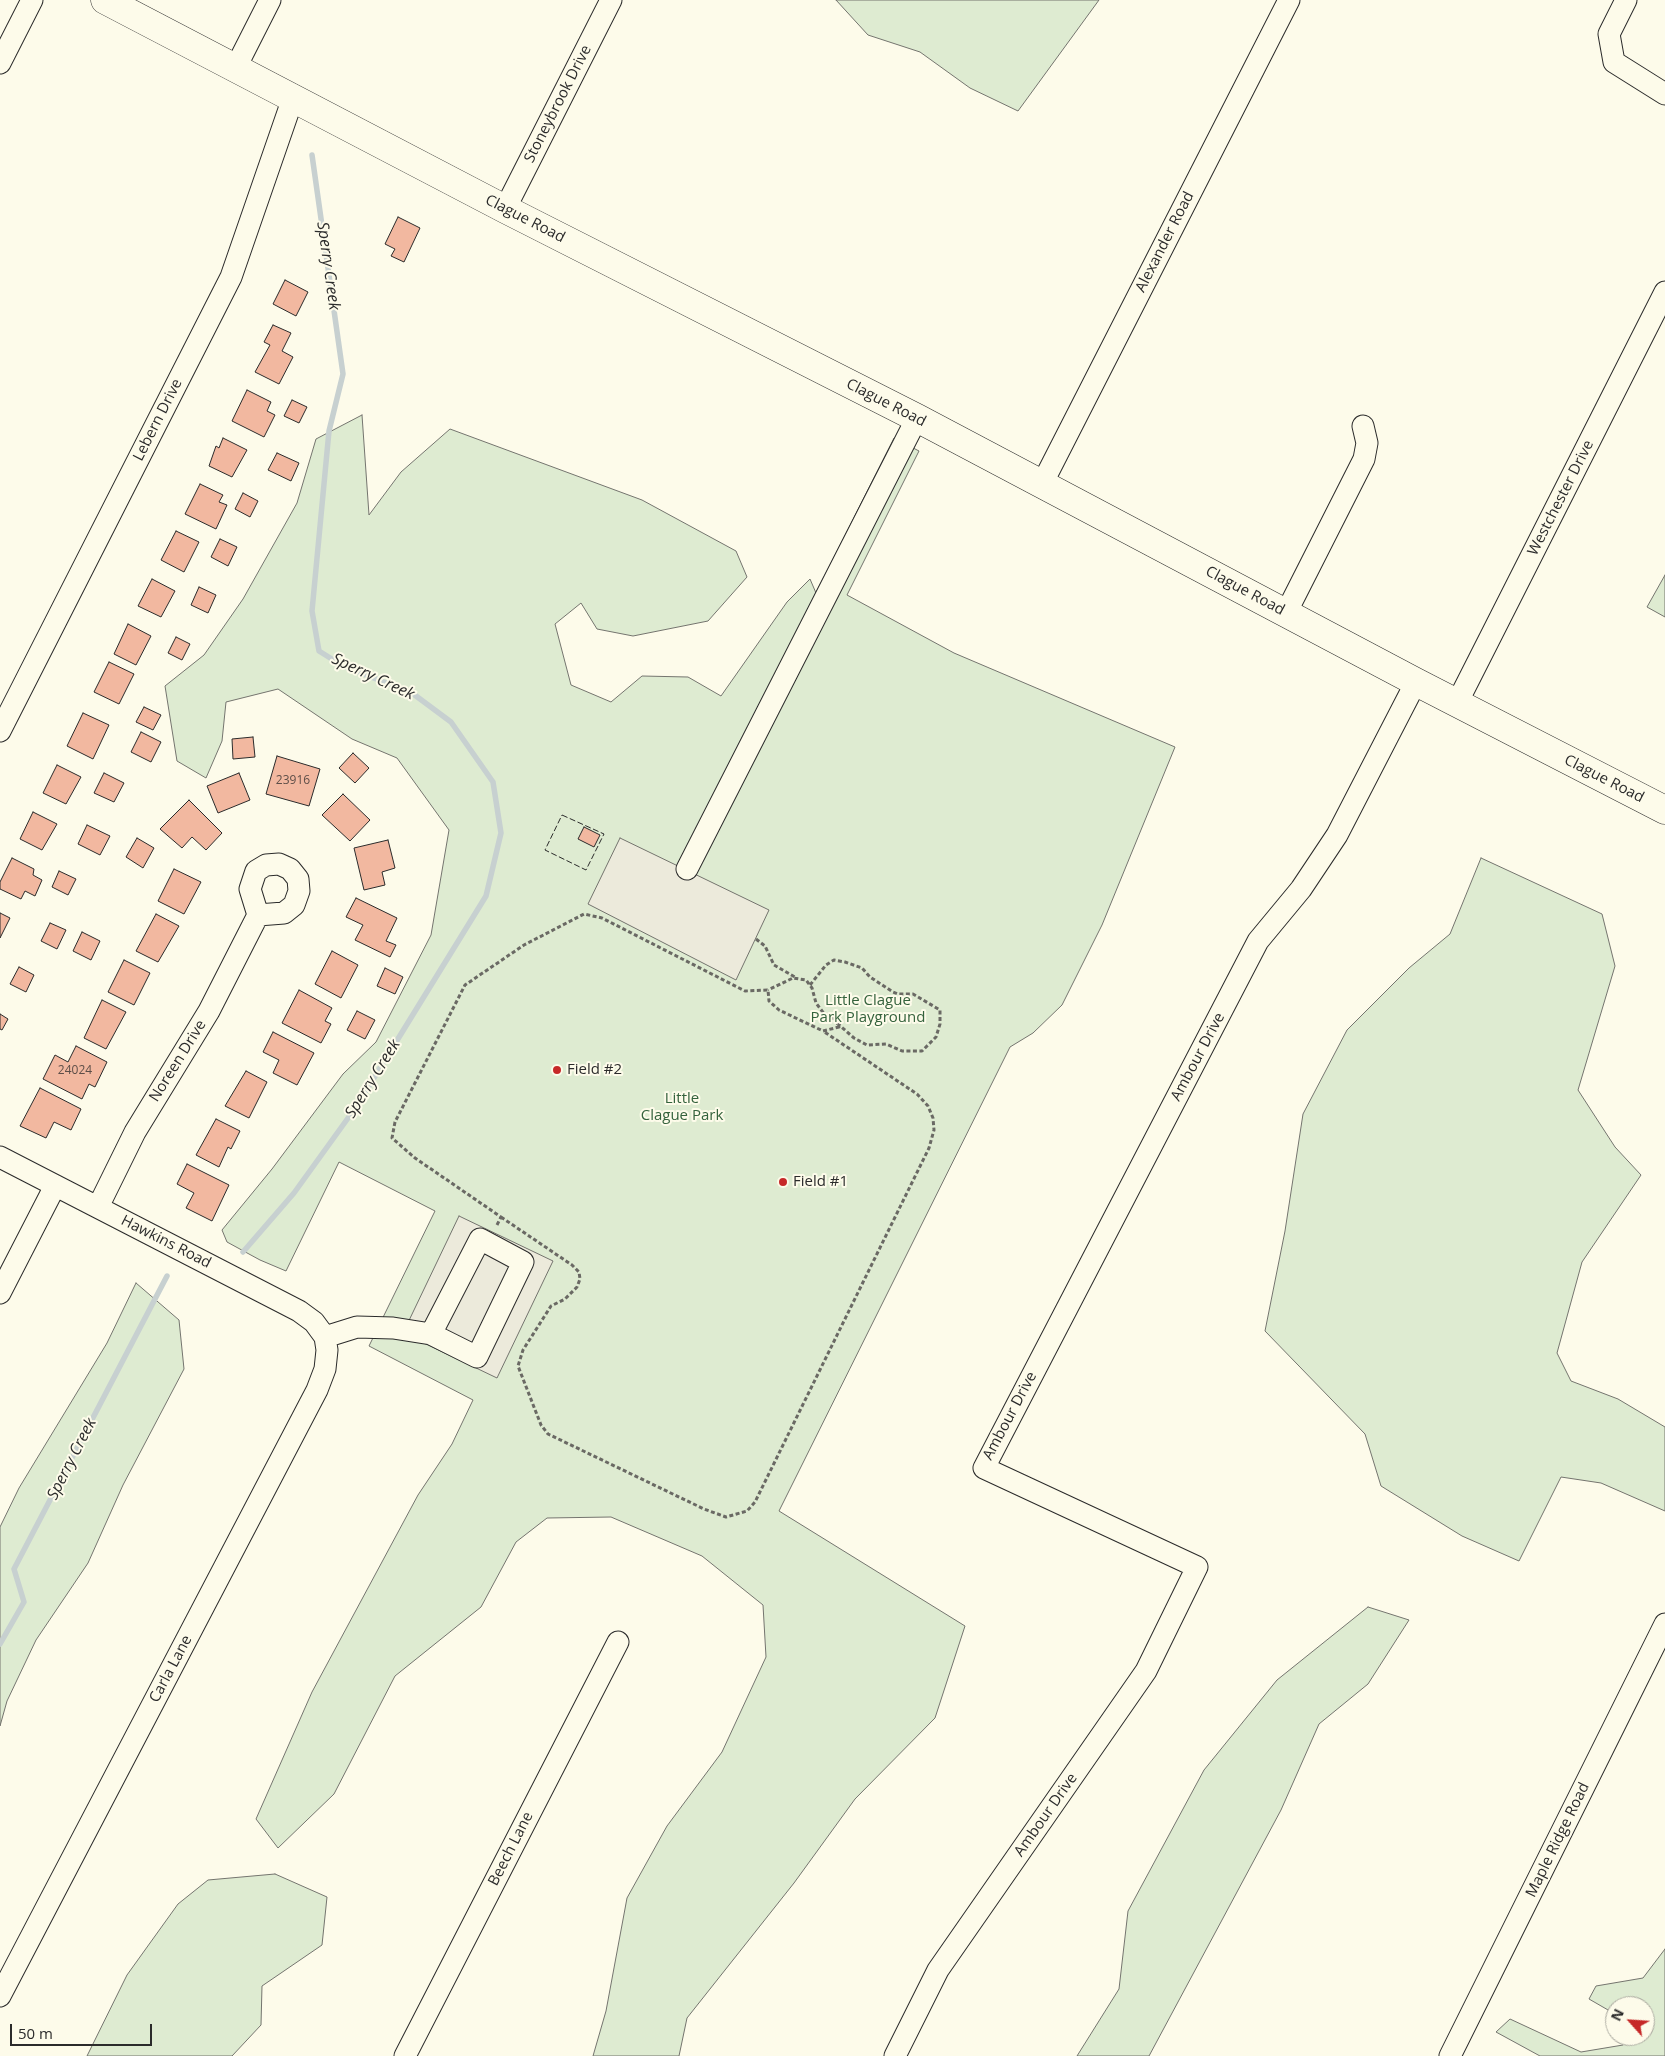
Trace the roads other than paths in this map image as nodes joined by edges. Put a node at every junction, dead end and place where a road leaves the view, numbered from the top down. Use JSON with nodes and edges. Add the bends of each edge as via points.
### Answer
{"nodes":[{"id":1,"x":32,"y":0,"type":"edge"},
{"id":2,"x":105,"y":0,"type":"edge"},
{"id":3,"x":270,"y":0,"type":"edge"},
{"id":4,"x":611,"y":0,"type":"edge"},
{"id":5,"x":1289,"y":0,"type":"edge"},
{"id":6,"x":1626,"y":0,"type":"edge"},
{"id":7,"x":0,"y":63,"type":"edge"},
{"id":8,"x":236,"y":67,"type":"junction"},
{"id":9,"x":1665,"y":94,"type":"edge"},
{"id":10,"x":293,"y":98,"type":"junction"},
{"id":11,"x":505,"y":209,"type":"junction"},
{"id":12,"x":1665,"y":292,"type":"edge"},
{"id":13,"x":917,"y":418,"type":"junction"},
{"id":14,"x":1363,"y":426,"type":"dead end"},
{"id":15,"x":1042,"y":484,"type":"junction"},
{"id":16,"x":1286,"y":613,"type":"junction"},
{"id":17,"x":1416,"y":682,"type":"junction"},
{"id":18,"x":1457,"y":703,"type":"junction"},
{"id":19,"x":0,"y":731,"type":"edge"},
{"id":20,"x":1665,"y":810,"type":"edge"},
{"id":21,"x":687,"y":870,"type":"dead end"},
{"id":22,"x":258,"y":916,"type":"dead end"},
{"id":23,"x":0,"y":1157,"type":"edge"},
{"id":24,"x":55,"y":1186,"type":"junction"},
{"id":25,"x":98,"y":1207,"type":"junction"},
{"id":26,"x":0,"y":1292,"type":"edge"},
{"id":27,"x":431,"y":1334,"type":"junction"},
{"id":28,"x":325,"y":1338,"type":"junction"},
{"id":29,"x":1665,"y":1624,"type":"edge"},
{"id":30,"x":618,"y":1642,"type":"dead end"},
{"id":31,"x":0,"y":1996,"type":"edge"},
{"id":32,"x":404,"y":2056,"type":"edge"},
{"id":33,"x":894,"y":2056,"type":"edge"},
{"id":34,"x":1450,"y":2056,"type":"edge"}],
"edges":[{"from":1,"to":7,"type":"street"},
{"from":2,"to":8,"type":"main road","name":"Clague Road"},
{"from":3,"to":8,"type":"street"},
{"from":4,"to":11,"type":"street","name":"Stoneybrook Drive"},
{"from":5,"to":15,"type":"street","name":"Alexander Road"},
{"from":6,"to":9,"type":"street","via":[[1609,34],[1614,62]]},
{"from":8,"to":10,"type":"main road","name":"Clague Road"},
{"from":10,"to":11,"type":"main road","name":"Clague Road"},
{"from":10,"to":19,"type":"street","name":"Lebern Drive","via":[[231,277]]},
{"from":11,"to":13,"type":"main road","name":"Clague Road"},
{"from":12,"to":18,"type":"street","name":"Westchester Drive"},
{"from":13,"to":15,"type":"main road","name":"Clague Road"},
{"from":13,"to":21,"type":"street"},
{"from":14,"to":16,"type":"street","via":[[1367,444],[1364,459]]},
{"from":15,"to":16,"type":"main road","name":"Clague Road"},
{"from":16,"to":17,"type":"main road","name":"Clague Road"},
{"from":17,"to":18,"type":"main road","name":"Clague Road"},
{"from":17,"to":33,"type":"street","name":"Ambour Drive","via":[[1337,834],[1301,890],[1258,941],[984,1468],[1197,1567],[1146,1671],[938,1970]]},
{"from":18,"to":20,"type":"main road","name":"Clague Road"},
{"from":22,"to":25,"type":"street","name":"Noreen Drive","via":[[209,1011],[134,1132]]},
{"from":23,"to":24,"type":"street","name":"Hawkins Road"},
{"from":24,"to":25,"type":"street","name":"Hawkins Road"},
{"from":24,"to":26,"type":"street"},
{"from":25,"to":28,"type":"street","name":"Hawkins Road","via":[[299,1311],[314,1322]]},
{"from":27,"to":27,"type":"street","via":[[480,1239],[523,1262],[477,1357]]},
{"from":27,"to":28,"type":"street","via":[[357,1327]]},
{"from":28,"to":31,"type":"street","name":"Carla Lane","via":[[325,1369],[317,1390]]},
{"from":29,"to":34,"type":"street","name":"Maple Ridge Road"},
{"from":30,"to":32,"type":"street","name":"Beech Lane"}]}
